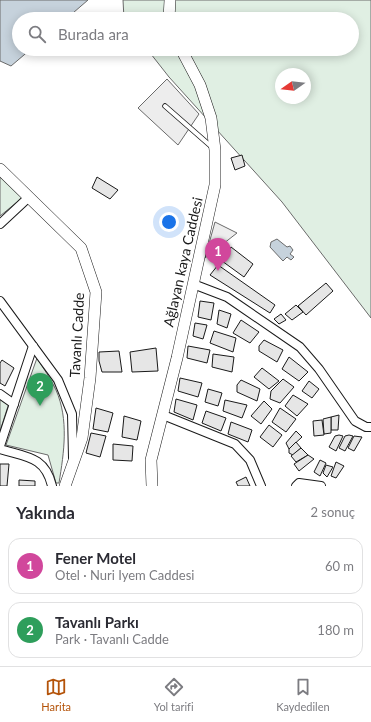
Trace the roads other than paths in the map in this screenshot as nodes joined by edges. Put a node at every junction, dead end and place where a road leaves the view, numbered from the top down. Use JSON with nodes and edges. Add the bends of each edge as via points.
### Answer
{"nodes":[{"id":1,"x":170,"y":0,"type":"edge"},
{"id":2,"x":169,"y":12,"type":"edge"},
{"id":3,"x":185,"y":56,"type":"edge"},
{"id":4,"x":165,"y":106,"type":"dead end"},
{"id":5,"x":215,"y":150,"type":"junction"},
{"id":6,"x":0,"y":169,"type":"edge"},
{"id":7,"x":29,"y":197,"type":"junction"},
{"id":8,"x":0,"y":224,"type":"edge"},
{"id":9,"x":193,"y":284,"type":"junction"},
{"id":10,"x":0,"y":301,"type":"edge"},
{"id":11,"x":33,"y":346,"type":"junction"},
{"id":12,"x":0,"y":394,"type":"edge"},
{"id":13,"x":14,"y":404,"type":"junction"},
{"id":14,"x":163,"y":415,"type":"junction"},
{"id":15,"x":371,"y":428,"type":"edge"},
{"id":16,"x":0,"y":446,"type":"edge"},
{"id":17,"x":0,"y":450,"type":"edge"},
{"id":18,"x":73,"y":461,"type":"junction"},
{"id":19,"x":52,"y":486,"type":"edge"},
{"id":20,"x":64,"y":486,"type":"edge"},
{"id":21,"x":152,"y":486,"type":"edge"},
{"id":22,"x":261,"y":486,"type":"edge"},
{"id":23,"x":296,"y":486,"type":"edge"},
{"id":24,"x":322,"y":486,"type":"edge"}],
"edges":[{"from":1,"to":2,"type":"street"},
{"from":3,"to":5,"type":"street","name":"Ağlayan kaya Caddesi","via":[[206,101]]},
{"from":4,"to":5,"type":"lane"},
{"from":5,"to":9,"type":"street","name":"Ağlayan kaya Caddesi","via":[[215,184]]},
{"from":6,"to":7,"type":"street","name":"Tavanlı Cadde"},
{"from":7,"to":8,"type":"street"},
{"from":7,"to":18,"type":"street","name":"Tavanlı Cadde","via":[[81,248],[96,292],[90,378],[82,438]]},
{"from":9,"to":14,"type":"street","name":"Ağlayan kaya Caddesi"},
{"from":9,"to":15,"type":"street","via":[[227,297],[300,347],[355,420]]},
{"from":10,"to":11,"type":"street"},
{"from":11,"to":13,"type":"street"},
{"from":11,"to":18,"type":"street","via":[[58,380],[72,414]]},
{"from":12,"to":13,"type":"street"},
{"from":13,"to":16,"type":"street"},
{"from":14,"to":21,"type":"street","name":"Ağlayan kaya Caddesi","via":[[152,460]]},
{"from":14,"to":22,"type":"street","via":[[235,444],[250,460]]},
{"from":17,"to":19,"type":"street","via":[[39,460],[50,476]]},
{"from":18,"to":20,"type":"street","name":"Tavanlı Cadde"},
{"from":23,"to":24,"type":"street","via":[[299,483]]}]}
